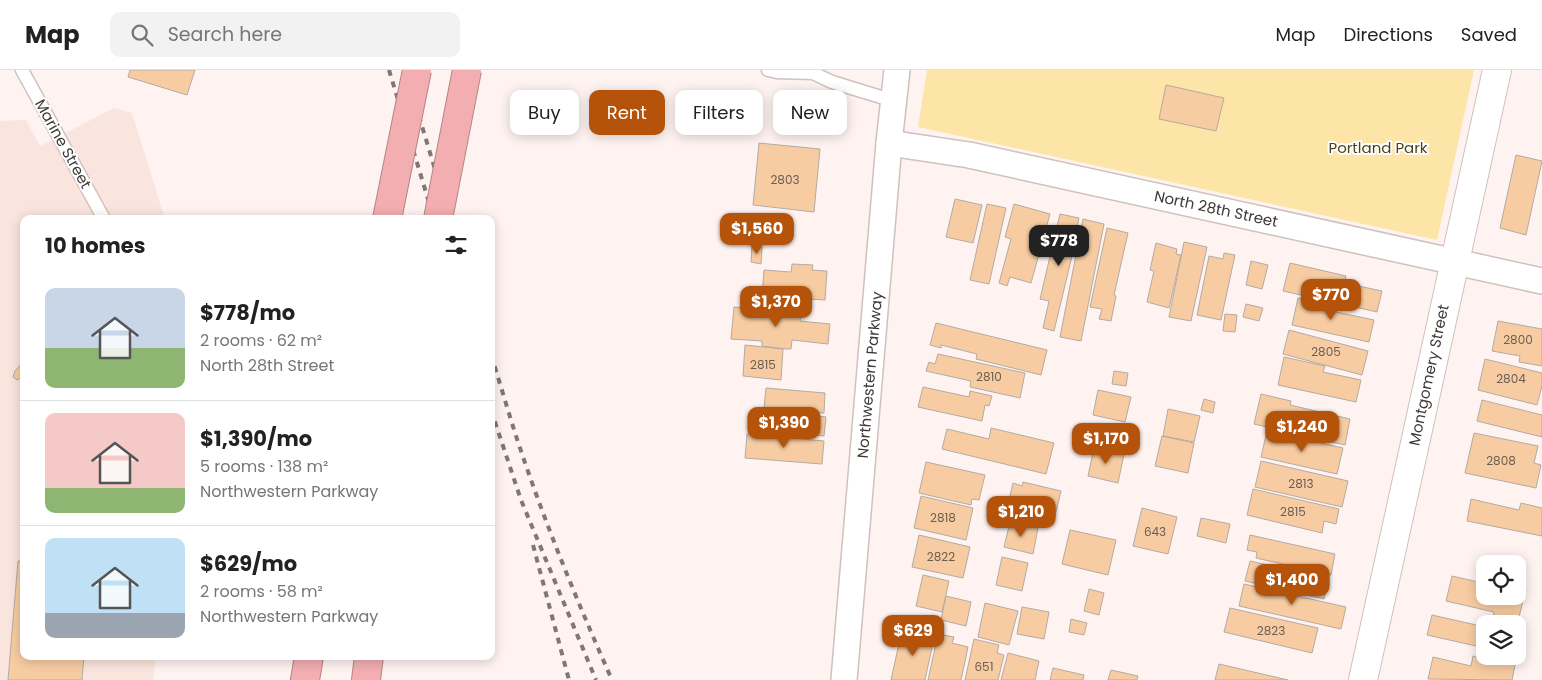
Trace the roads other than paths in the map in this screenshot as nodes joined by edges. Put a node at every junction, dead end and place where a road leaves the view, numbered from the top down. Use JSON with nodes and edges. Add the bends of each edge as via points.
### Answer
{"nodes":[{"id":1,"x":22,"y":70,"type":"edge"},
{"id":2,"x":416,"y":70,"type":"edge"},
{"id":3,"x":467,"y":70,"type":"edge"},
{"id":4,"x":768,"y":70,"type":"edge"},
{"id":5,"x":898,"y":70,"type":"edge"},
{"id":6,"x":1497,"y":70,"type":"edge"},
{"id":7,"x":813,"y":71,"type":"edge"},
{"id":8,"x":894,"y":100,"type":"junction"},
{"id":9,"x":889,"y":142,"type":"junction"},
{"id":10,"x":102,"y":215,"type":"edge"},
{"id":11,"x":388,"y":215,"type":"edge"},
{"id":12,"x":439,"y":215,"type":"edge"},
{"id":13,"x":1454,"y":262,"type":"junction"},
{"id":14,"x":1542,"y":281,"type":"edge"},
{"id":15,"x":308,"y":660,"type":"edge"},
{"id":16,"x":368,"y":660,"type":"edge"},
{"id":17,"x":305,"y":680,"type":"edge"},
{"id":18,"x":366,"y":680,"type":"edge"},
{"id":19,"x":844,"y":680,"type":"edge"},
{"id":20,"x":1363,"y":680,"type":"edge"}],
"edges":[{"from":1,"to":10,"type":"lane","name":"Marine Street"},
{"from":2,"to":11,"type":"highway","bridge":true},
{"from":3,"to":12,"type":"highway","bridge":true},
{"from":4,"to":7,"type":"lane"},
{"from":5,"to":8,"type":"street","name":"Northwestern Parkway"},
{"from":6,"to":13,"type":"street","name":"Montgomery Street"},
{"from":7,"to":8,"type":"lane","via":[[832,82]]},
{"from":8,"to":9,"type":"street","name":"Northwestern Parkway"},
{"from":9,"to":13,"type":"street","name":"North 28th Street","via":[[969,155]]},
{"from":9,"to":19,"type":"street","name":"Northwestern Parkway"},
{"from":13,"to":14,"type":"street","name":"North 28th Street"},
{"from":13,"to":20,"type":"street","name":"Montgomery Street"},
{"from":15,"to":17,"type":"highway"},
{"from":16,"to":18,"type":"highway"}]}
